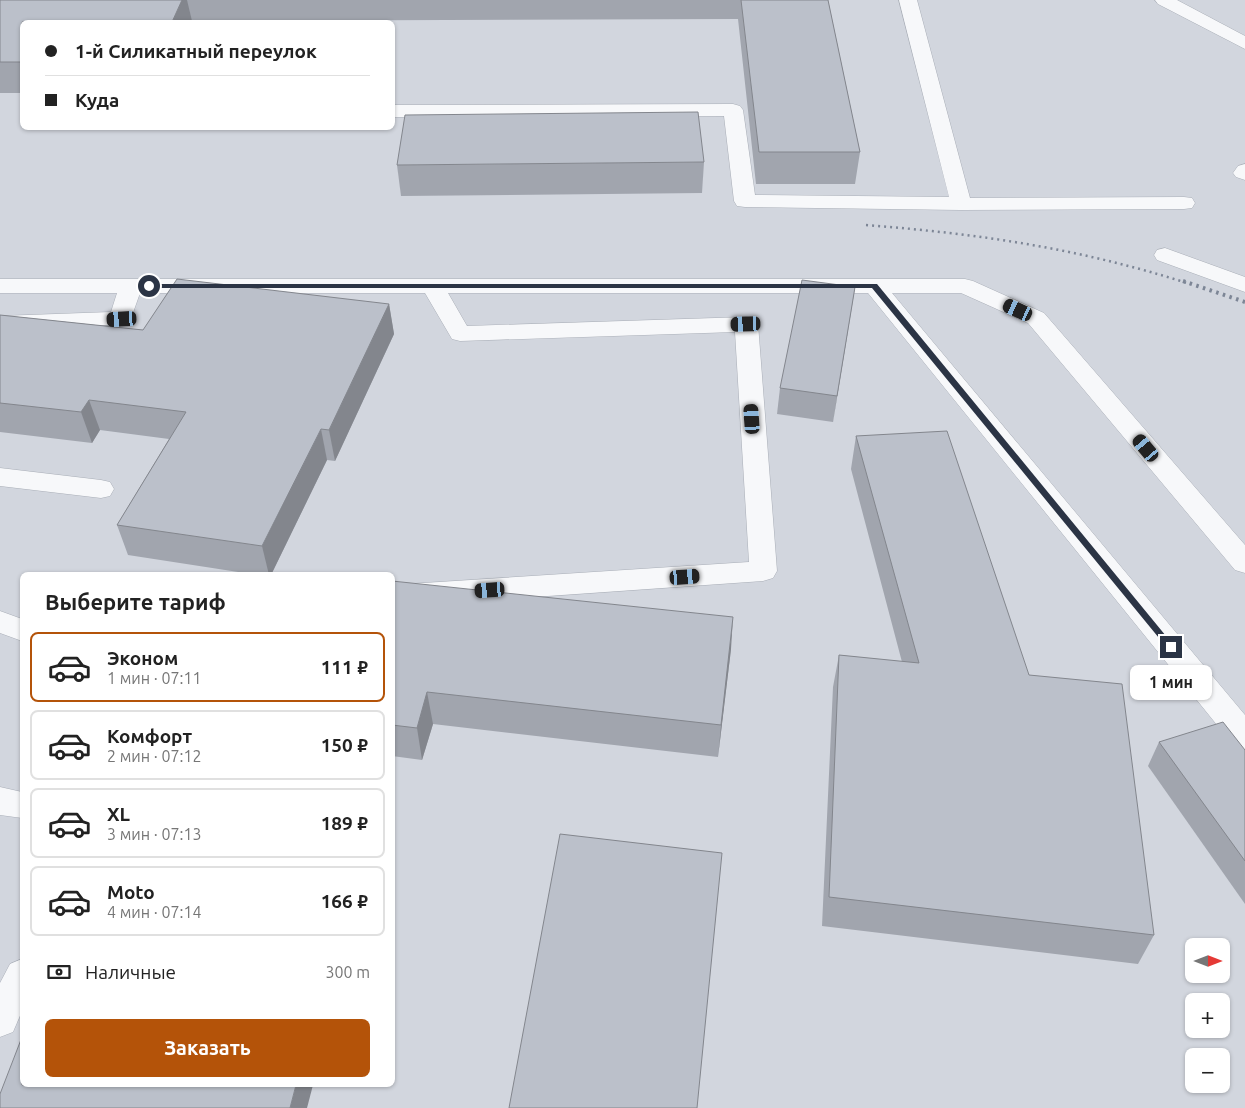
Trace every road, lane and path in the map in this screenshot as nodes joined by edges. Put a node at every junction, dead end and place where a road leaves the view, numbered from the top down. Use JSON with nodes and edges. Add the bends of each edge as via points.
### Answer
{"nodes":[{"id":1,"x":908,"y":0,"type":"edge"},
{"id":2,"x":1164,"y":0,"type":"edge"},
{"id":3,"x":1245,"y":43,"type":"edge"},
{"id":4,"x":395,"y":110,"type":"edge"},
{"id":5,"x":1184,"y":203,"type":"dead end"},
{"id":6,"x":961,"y":204,"type":"junction"},
{"id":7,"x":1165,"y":255,"type":"dead end"},
{"id":8,"x":1245,"y":285,"type":"edge"},
{"id":9,"x":0,"y":286,"type":"edge"},
{"id":10,"x":130,"y":286,"type":"junction"},
{"id":11,"x":433,"y":286,"type":"junction"},
{"id":12,"x":874,"y":286,"type":"junction"},
{"id":13,"x":0,"y":323,"type":"edge"},
{"id":14,"x":0,"y":476,"type":"edge"},
{"id":15,"x":101,"y":489,"type":"dead end"},
{"id":16,"x":1245,"y":563,"type":"edge"},
{"id":17,"x":395,"y":596,"type":"edge"},
{"id":18,"x":0,"y":622,"type":"edge"},
{"id":19,"x":20,"y":629,"type":"edge"},
{"id":20,"x":1245,"y":738,"type":"edge"},
{"id":21,"x":0,"y":801,"type":"edge"},
{"id":22,"x":20,"y":805,"type":"edge"},
{"id":23,"x":20,"y":979,"type":"edge"},
{"id":24,"x":0,"y":1020,"type":"edge"}],
"edges":[{"from":1,"to":6,"type":"street"},
{"from":2,"to":3,"type":"street"},
{"from":4,"to":6,"type":"street","via":[[733,110],[744,201]]},
{"from":5,"to":6,"type":"street"},
{"from":7,"to":8,"type":"street"},
{"from":9,"to":10,"type":"street"},
{"from":10,"to":11,"type":"street"},
{"from":10,"to":13,"type":"street","via":[[122,319]]},
{"from":11,"to":12,"type":"street"},
{"from":11,"to":17,"type":"street","via":[[460,334],[746,324],[763,572]]},
{"from":12,"to":16,"type":"street","via":[[964,286],[1036,318]]},
{"from":12,"to":20,"type":"street"},
{"from":14,"to":15,"type":"street"},
{"from":18,"to":19,"type":"street"},
{"from":21,"to":22,"type":"street"},
{"from":23,"to":24,"type":"street"}]}
